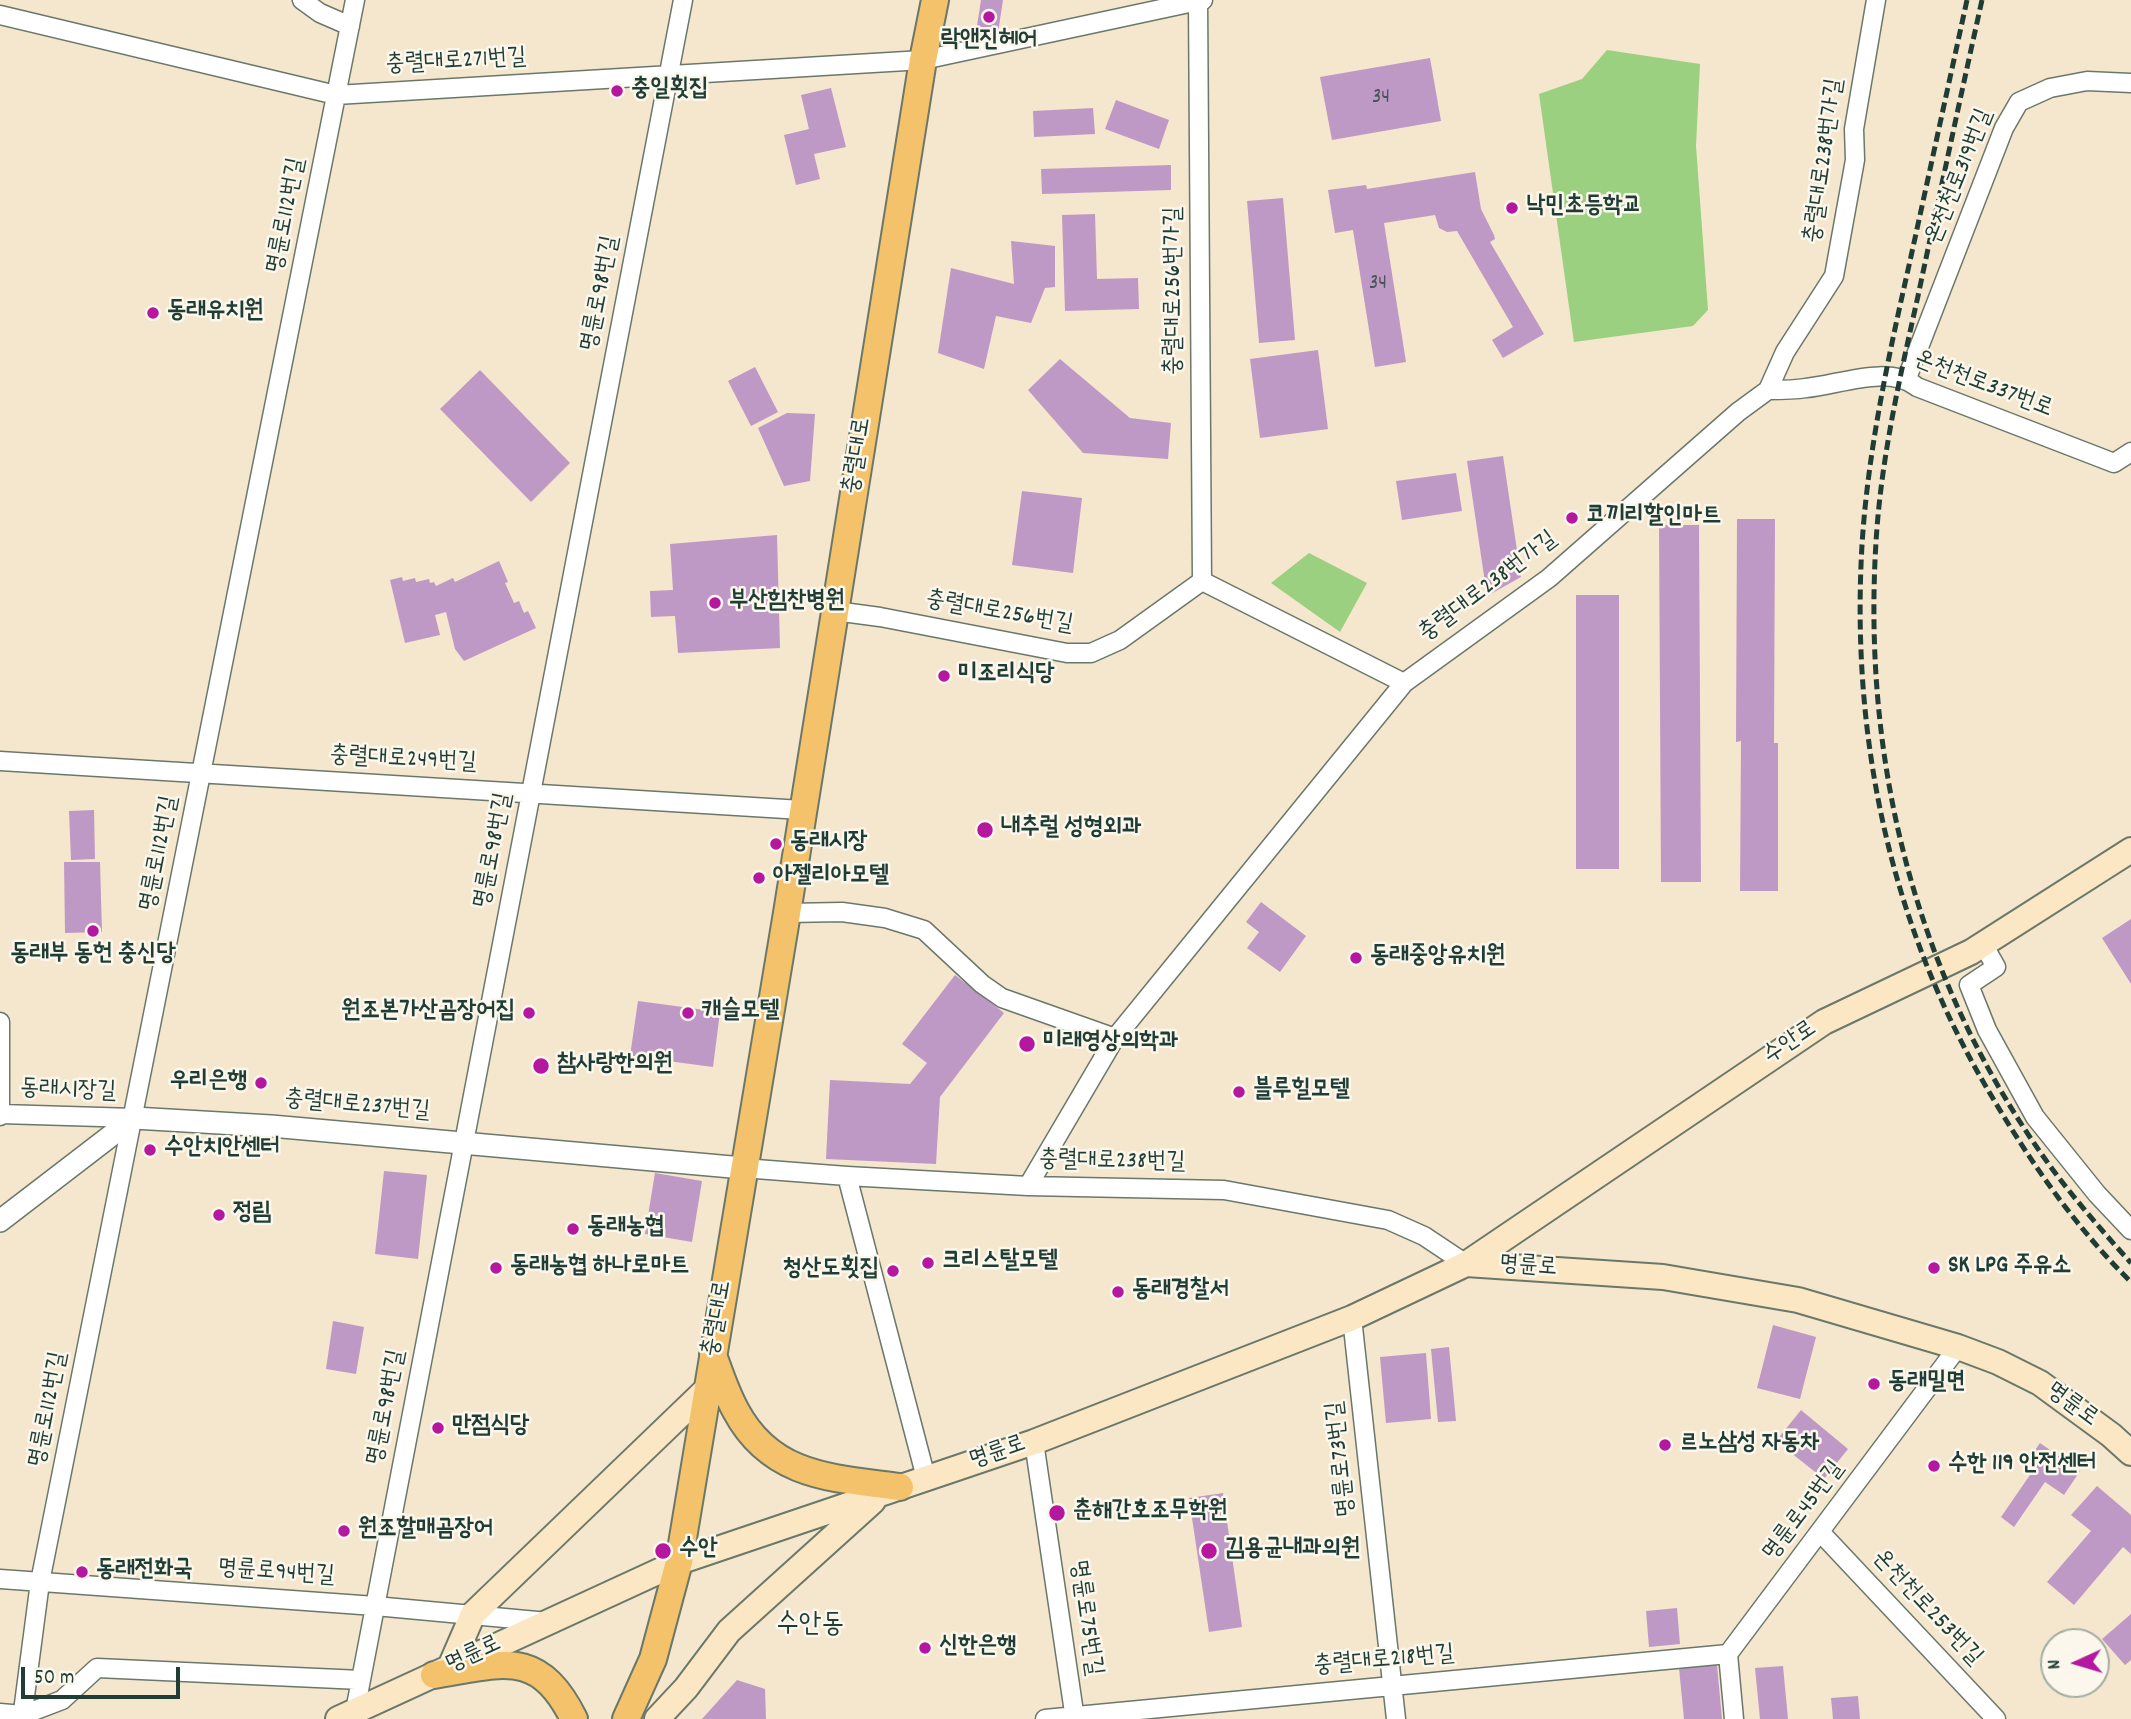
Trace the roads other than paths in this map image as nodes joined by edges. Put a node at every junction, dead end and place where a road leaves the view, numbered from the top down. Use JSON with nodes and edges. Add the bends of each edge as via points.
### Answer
{"nodes":[{"id":1,"x":302,"y":0,"type":"edge"},
{"id":2,"x":355,"y":0,"type":"edge"},
{"id":3,"x":683,"y":0,"type":"edge"},
{"id":4,"x":935,"y":0,"type":"edge"},
{"id":5,"x":1200,"y":0,"type":"edge"},
{"id":6,"x":1876,"y":0,"type":"edge"},
{"id":7,"x":0,"y":15,"type":"edge"},
{"id":8,"x":350,"y":26,"type":"junction"},
{"id":9,"x":923,"y":60,"type":"junction"},
{"id":10,"x":668,"y":75,"type":"junction"},
{"id":11,"x":2131,"y":83,"type":"edge"},
{"id":12,"x":336,"y":95,"type":"junction"},
{"id":13,"x":1907,"y":379,"type":"junction"},
{"id":14,"x":1768,"y":390,"type":"junction"},
{"id":15,"x":2131,"y":452,"type":"edge"},
{"id":16,"x":1202,"y":581,"type":"junction"},
{"id":17,"x":835,"y":611,"type":"junction"},
{"id":18,"x":1404,"y":682,"type":"junction"},
{"id":19,"x":0,"y":761,"type":"edge"},
{"id":20,"x":202,"y":774,"type":"junction"},
{"id":21,"x":531,"y":794,"type":"junction"},
{"id":22,"x":802,"y":810,"type":"junction"},
{"id":23,"x":2131,"y":850,"type":"edge"},
{"id":24,"x":787,"y":913,"type":"junction"},
{"id":25,"x":1983,"y":944,"type":"junction"},
{"id":26,"x":0,"y":1022,"type":"edge"},
{"id":27,"x":1115,"y":1038,"type":"junction"},
{"id":28,"x":1,"y":1115,"type":"edge"},
{"id":29,"x":134,"y":1118,"type":"junction"},
{"id":30,"x":464,"y":1143,"type":"junction"},
{"id":31,"x":743,"y":1168,"type":"junction"},
{"id":32,"x":846,"y":1176,"type":"junction"},
{"id":33,"x":1028,"y":1186,"type":"junction"},
{"id":34,"x":0,"y":1221,"type":"edge"},
{"id":35,"x":2131,"y":1229,"type":"edge"},
{"id":36,"x":1466,"y":1264,"type":"junction"},
{"id":37,"x":1352,"y":1318,"type":"junction"},
{"id":38,"x":1958,"y":1347,"type":"junction"},
{"id":39,"x":713,"y":1355,"type":"junction"},
{"id":40,"x":708,"y":1388,"type":"junction"},
{"id":41,"x":1034,"y":1442,"type":"junction"},
{"id":42,"x":2131,"y":1452,"type":"edge"},
{"id":43,"x":926,"y":1478,"type":"junction"},
{"id":44,"x":891,"y":1490,"type":"junction"},
{"id":45,"x":1821,"y":1533,"type":"junction"},
{"id":46,"x":679,"y":1562,"type":"junction"},
{"id":47,"x":0,"y":1579,"type":"edge"},
{"id":48,"x":40,"y":1582,"type":"junction"},
{"id":49,"x":375,"y":1606,"type":"junction"},
{"id":50,"x":473,"y":1614,"type":"junction"},
{"id":51,"x":548,"y":1622,"type":"junction"},
{"id":52,"x":1728,"y":1654,"type":"junction"},
{"id":53,"x":442,"y":1671,"type":"junction"},
{"id":54,"x":361,"y":1680,"type":"junction"},
{"id":55,"x":1392,"y":1686,"type":"junction"},
{"id":56,"x":0,"y":1713,"type":"edge"},
{"id":57,"x":346,"y":1715,"type":"edge"},
{"id":58,"x":22,"y":1717,"type":"edge"},
{"id":59,"x":1074,"y":1718,"type":"edge"},
{"id":60,"x":574,"y":1719,"type":"edge"},
{"id":61,"x":626,"y":1719,"type":"edge"},
{"id":62,"x":657,"y":1719,"type":"edge"},
{"id":63,"x":1045,"y":1719,"type":"edge"},
{"id":64,"x":1396,"y":1719,"type":"edge"},
{"id":65,"x":1734,"y":1719,"type":"edge"},
{"id":66,"x":1996,"y":1719,"type":"edge"}],
"edges":[{"from":1,"to":8,"type":"street"},
{"from":2,"to":8,"type":"street","name":"명륜로112번길"},
{"from":3,"to":10,"type":"street","name":"명륜로98번길"},
{"from":4,"to":9,"type":"main road","name":"충렬대로"},
{"from":5,"to":9,"type":"street","name":"충렬대로271번길"},
{"from":5,"to":16,"type":"street","name":"충렬대로256번가길"},
{"from":6,"to":14,"type":"street","name":"충렬대로238번가길","via":[[1834,276],[1785,352]]},
{"from":7,"to":12,"type":"street","name":"충렬대로271번길"},
{"from":8,"to":12,"type":"street","name":"명륜로112번길"},
{"from":9,"to":10,"type":"street","name":"충렬대로271번길"},
{"from":9,"to":17,"type":"main road","name":"충렬대로"},
{"from":10,"to":12,"type":"street","name":"충렬대로271번길"},
{"from":10,"to":21,"type":"street","name":"명륜로98번길"},
{"from":11,"to":13,"type":"street","name":"온천천로319번길","via":[[2087,81],[2050,88],[2019,102],[2004,128]]},
{"from":12,"to":20,"type":"street","name":"명륜로112번길"},
{"from":13,"to":14,"type":"street","name":"온천천로337번로","via":[[1867,377]]},
{"from":13,"to":15,"type":"street","name":"온천천로337번로","via":[[1917,387],[2114,463]]},
{"from":14,"to":18,"type":"street","name":"충렬대로238번가길","via":[[1549,578]]},
{"from":16,"to":17,"type":"street","name":"충렬대로256번길","via":[[1120,640],[1091,653],[1067,653]]},
{"from":16,"to":18,"type":"street"},
{"from":17,"to":22,"type":"main road","name":"충렬대로"},
{"from":18,"to":27,"type":"street","name":"충렬대로238번가길"},
{"from":19,"to":20,"type":"street","name":"충렬대로249번길"},
{"from":20,"to":21,"type":"street","name":"충렬대로249번길"},
{"from":20,"to":29,"type":"street","name":"명륜로112번길"},
{"from":21,"to":22,"type":"street","name":"충렬대로249번길"},
{"from":21,"to":30,"type":"street","name":"명륜로98번길"},
{"from":22,"to":24,"type":"main road","name":"충렬대로"},
{"from":23,"to":25,"type":"main road","name":"수안로"},
{"from":24,"to":27,"type":"street","via":[[842,912],[924,930],[1002,998]]},
{"from":24,"to":31,"type":"main road","name":"충렬대로"},
{"from":25,"to":35,"type":"street","via":[[1996,967],[1969,985],[1987,1030],[2035,1117]]},
{"from":25,"to":36,"type":"main road","name":"수안로","via":[[1824,1022]]},
{"from":26,"to":28,"type":"street","name":"동래시장길"},
{"from":27,"to":33,"type":"street","name":"충렬대로238번가길"},
{"from":28,"to":29,"type":"street","name":"동래시장길"},
{"from":29,"to":30,"type":"street","name":"충렬대로237번길"},
{"from":29,"to":34,"type":"street"},
{"from":29,"to":48,"type":"street","name":"명륜로112번길"},
{"from":30,"to":31,"type":"street","name":"충렬대로237번길"},
{"from":30,"to":49,"type":"street","name":"명륜로98번길"},
{"from":31,"to":32,"type":"street","name":"충렬대로238번길"},
{"from":31,"to":39,"type":"main road","name":"충렬대로"},
{"from":32,"to":33,"type":"street","name":"충렬대로238번길"},
{"from":32,"to":43,"type":"street"},
{"from":33,"to":36,"type":"street","name":"충렬대로238번길","via":[[1224,1191],[1319,1207],[1388,1220]]},
{"from":36,"to":37,"type":"main road","name":"명륜로"},
{"from":36,"to":38,"type":"main road","name":"명륜로","via":[[1662,1277],[1734,1288],[1798,1300]]},
{"from":37,"to":41,"type":"main road","name":"명륜로"},
{"from":37,"to":55,"type":"street","name":"명륜로73번길"},
{"from":38,"to":42,"type":"main road","name":"명륜로","via":[[2040,1383]]},
{"from":38,"to":45,"type":"street","name":"명륜로45번길"},
{"from":39,"to":40,"type":"main road","name":"충렬대로"},
{"from":39,"to":44,"type":"main road","via":[[736,1412],[784,1462],[818,1475]]},
{"from":40,"to":46,"type":"main road","name":"충렬대로"},
{"from":40,"to":50,"type":"main road"},
{"from":41,"to":43,"type":"main road","name":"명륜로"},
{"from":41,"to":59,"type":"street","name":"명륜로75번길"},
{"from":43,"to":44,"type":"main road","name":"명륜로"},
{"from":44,"to":46,"type":"main road","name":"명륜로"},
{"from":44,"to":62,"type":"main road","via":[[729,1631]]},
{"from":45,"to":52,"type":"street","name":"명륜로45번길"},
{"from":45,"to":66,"type":"street","name":"온천천로253번길"},
{"from":46,"to":51,"type":"main road","name":"명륜로"},
{"from":46,"to":61,"type":"main road","name":"충렬대로","via":[[653,1659]]},
{"from":47,"to":48,"type":"street","name":"명륜로94번길"},
{"from":48,"to":49,"type":"street","name":"명륜로94번길"},
{"from":48,"to":58,"type":"street","name":"명륜로112번길"},
{"from":49,"to":50,"type":"street","name":"명륜로94번길"},
{"from":49,"to":54,"type":"street","name":"명륜로98번길"},
{"from":50,"to":51,"type":"street","name":"명륜로94번길"},
{"from":50,"to":53,"type":"main road"},
{"from":51,"to":53,"type":"main road","name":"명륜로"},
{"from":52,"to":55,"type":"street","name":"충렬대로218번길"},
{"from":52,"to":65,"type":"street"},
{"from":53,"to":57,"type":"main road","name":"명륜로"},
{"from":53,"to":60,"type":"main road","via":[[519,1666],[546,1678]]},
{"from":54,"to":57,"type":"street","name":"명륜로98번길"},
{"from":54,"to":58,"type":"street","via":[[97,1668],[62,1700]]},
{"from":55,"to":59,"type":"street","name":"충렬대로218번길"},
{"from":55,"to":64,"type":"street","name":"명륜로73번길"},
{"from":56,"to":58,"type":"street"},
{"from":59,"to":63,"type":"street","name":"충렬대로218번길"}]}
